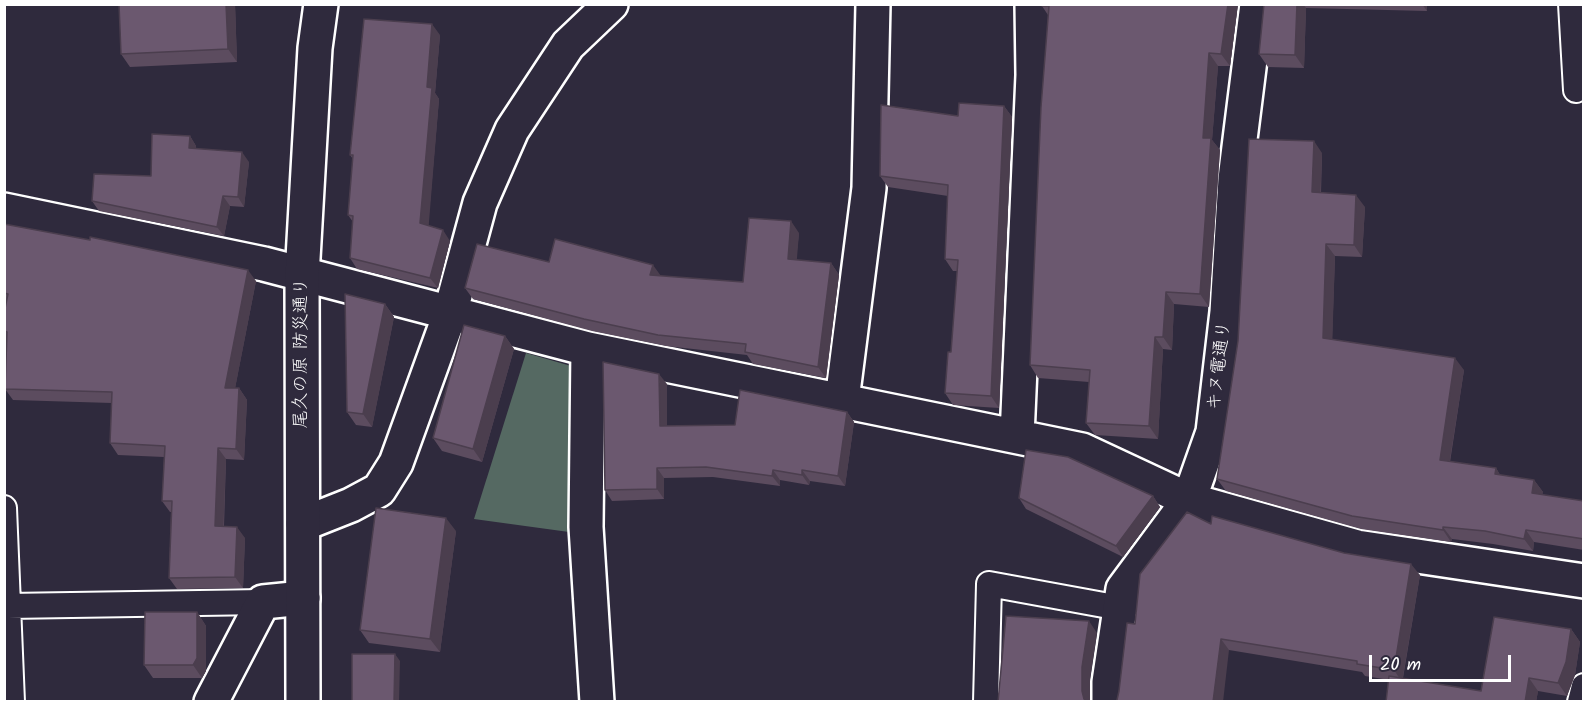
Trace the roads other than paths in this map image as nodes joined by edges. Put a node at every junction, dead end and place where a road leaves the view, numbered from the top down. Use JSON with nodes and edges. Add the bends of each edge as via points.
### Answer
{"nodes":[{"id":1,"x":321,"y":4,"type":"edge"},
{"id":2,"x":611,"y":4,"type":"edge"},
{"id":3,"x":873,"y":4,"type":"edge"},
{"id":4,"x":1032,"y":4,"type":"edge"},
{"id":5,"x":1257,"y":4,"type":"edge"},
{"id":6,"x":1571,"y":4,"type":"edge"},
{"id":7,"x":1576,"y":90,"type":"dead end"},
{"id":8,"x":4,"y":210,"type":"edge"},
{"id":9,"x":302,"y":276,"type":"junction"},
{"id":10,"x":450,"y":314,"type":"junction"},
{"id":11,"x":588,"y":349,"type":"junction"},
{"id":12,"x":842,"y":400,"type":"junction"},
{"id":13,"x":1017,"y":436,"type":"junction"},
{"id":14,"x":1190,"y":500,"type":"junction"},
{"id":15,"x":4,"y":508,"type":"edge"},
{"id":16,"x":303,"y":524,"type":"junction"},
{"id":17,"x":1584,"y":581,"type":"edge"},
{"id":18,"x":303,"y":598,"type":"junction"},
{"id":19,"x":263,"y":602,"type":"junction"},
{"id":20,"x":8,"y":606,"type":"junction"},
{"id":21,"x":1120,"y":609,"type":"junction"},
{"id":22,"x":1584,"y":686,"type":"edge"},
{"id":23,"x":12,"y":702,"type":"edge"},
{"id":24,"x":211,"y":702,"type":"edge"},
{"id":25,"x":303,"y":702,"type":"edge"},
{"id":26,"x":597,"y":702,"type":"edge"},
{"id":27,"x":986,"y":702,"type":"edge"},
{"id":28,"x":1109,"y":702,"type":"edge"},
{"id":29,"x":1580,"y":702,"type":"edge"}],
"edges":[{"from":1,"to":9,"type":"street","name":"尾久の原 防災通り"},
{"from":2,"to":10,"type":"street","via":[[568,45],[512,130],[480,203]]},
{"from":3,"to":12,"type":"street","via":[[869,188]]},
{"from":4,"to":13,"type":"street","via":[[1033,75]]},
{"from":5,"to":14,"type":"street","name":"キヌ電通り","via":[[1235,179],[1227,312],[1213,432]]},
{"from":6,"to":7,"type":"lane"},
{"from":8,"to":9,"type":"street","via":[[264,264]]},
{"from":9,"to":10,"type":"street"},
{"from":9,"to":16,"type":"street","name":"尾久の原 防災通り"},
{"from":10,"to":11,"type":"street"},
{"from":10,"to":16,"type":"street","via":[[396,463],[379,490]]},
{"from":11,"to":12,"type":"street"},
{"from":11,"to":26,"type":"street","via":[[586,527]]},
{"from":12,"to":13,"type":"street"},
{"from":13,"to":14,"type":"street","via":[[1082,450]]},
{"from":14,"to":17,"type":"street","via":[[1357,547]]},
{"from":14,"to":21,"type":"street","name":"キヌ電通り","via":[[1123,589]]},
{"from":15,"to":20,"type":"lane"},
{"from":16,"to":18,"type":"street","name":"尾久の原 防災通り"},
{"from":18,"to":19,"type":"street"},
{"from":18,"to":25,"type":"street","name":"尾久の原 防災通り"},
{"from":19,"to":20,"type":"lane"},
{"from":19,"to":24,"type":"street"},
{"from":20,"to":23,"type":"lane"},
{"from":21,"to":27,"type":"lane","via":[[989,584]]},
{"from":21,"to":28,"type":"street","name":"キヌ電通り"},
{"from":22,"to":29,"type":"lane"}]}
